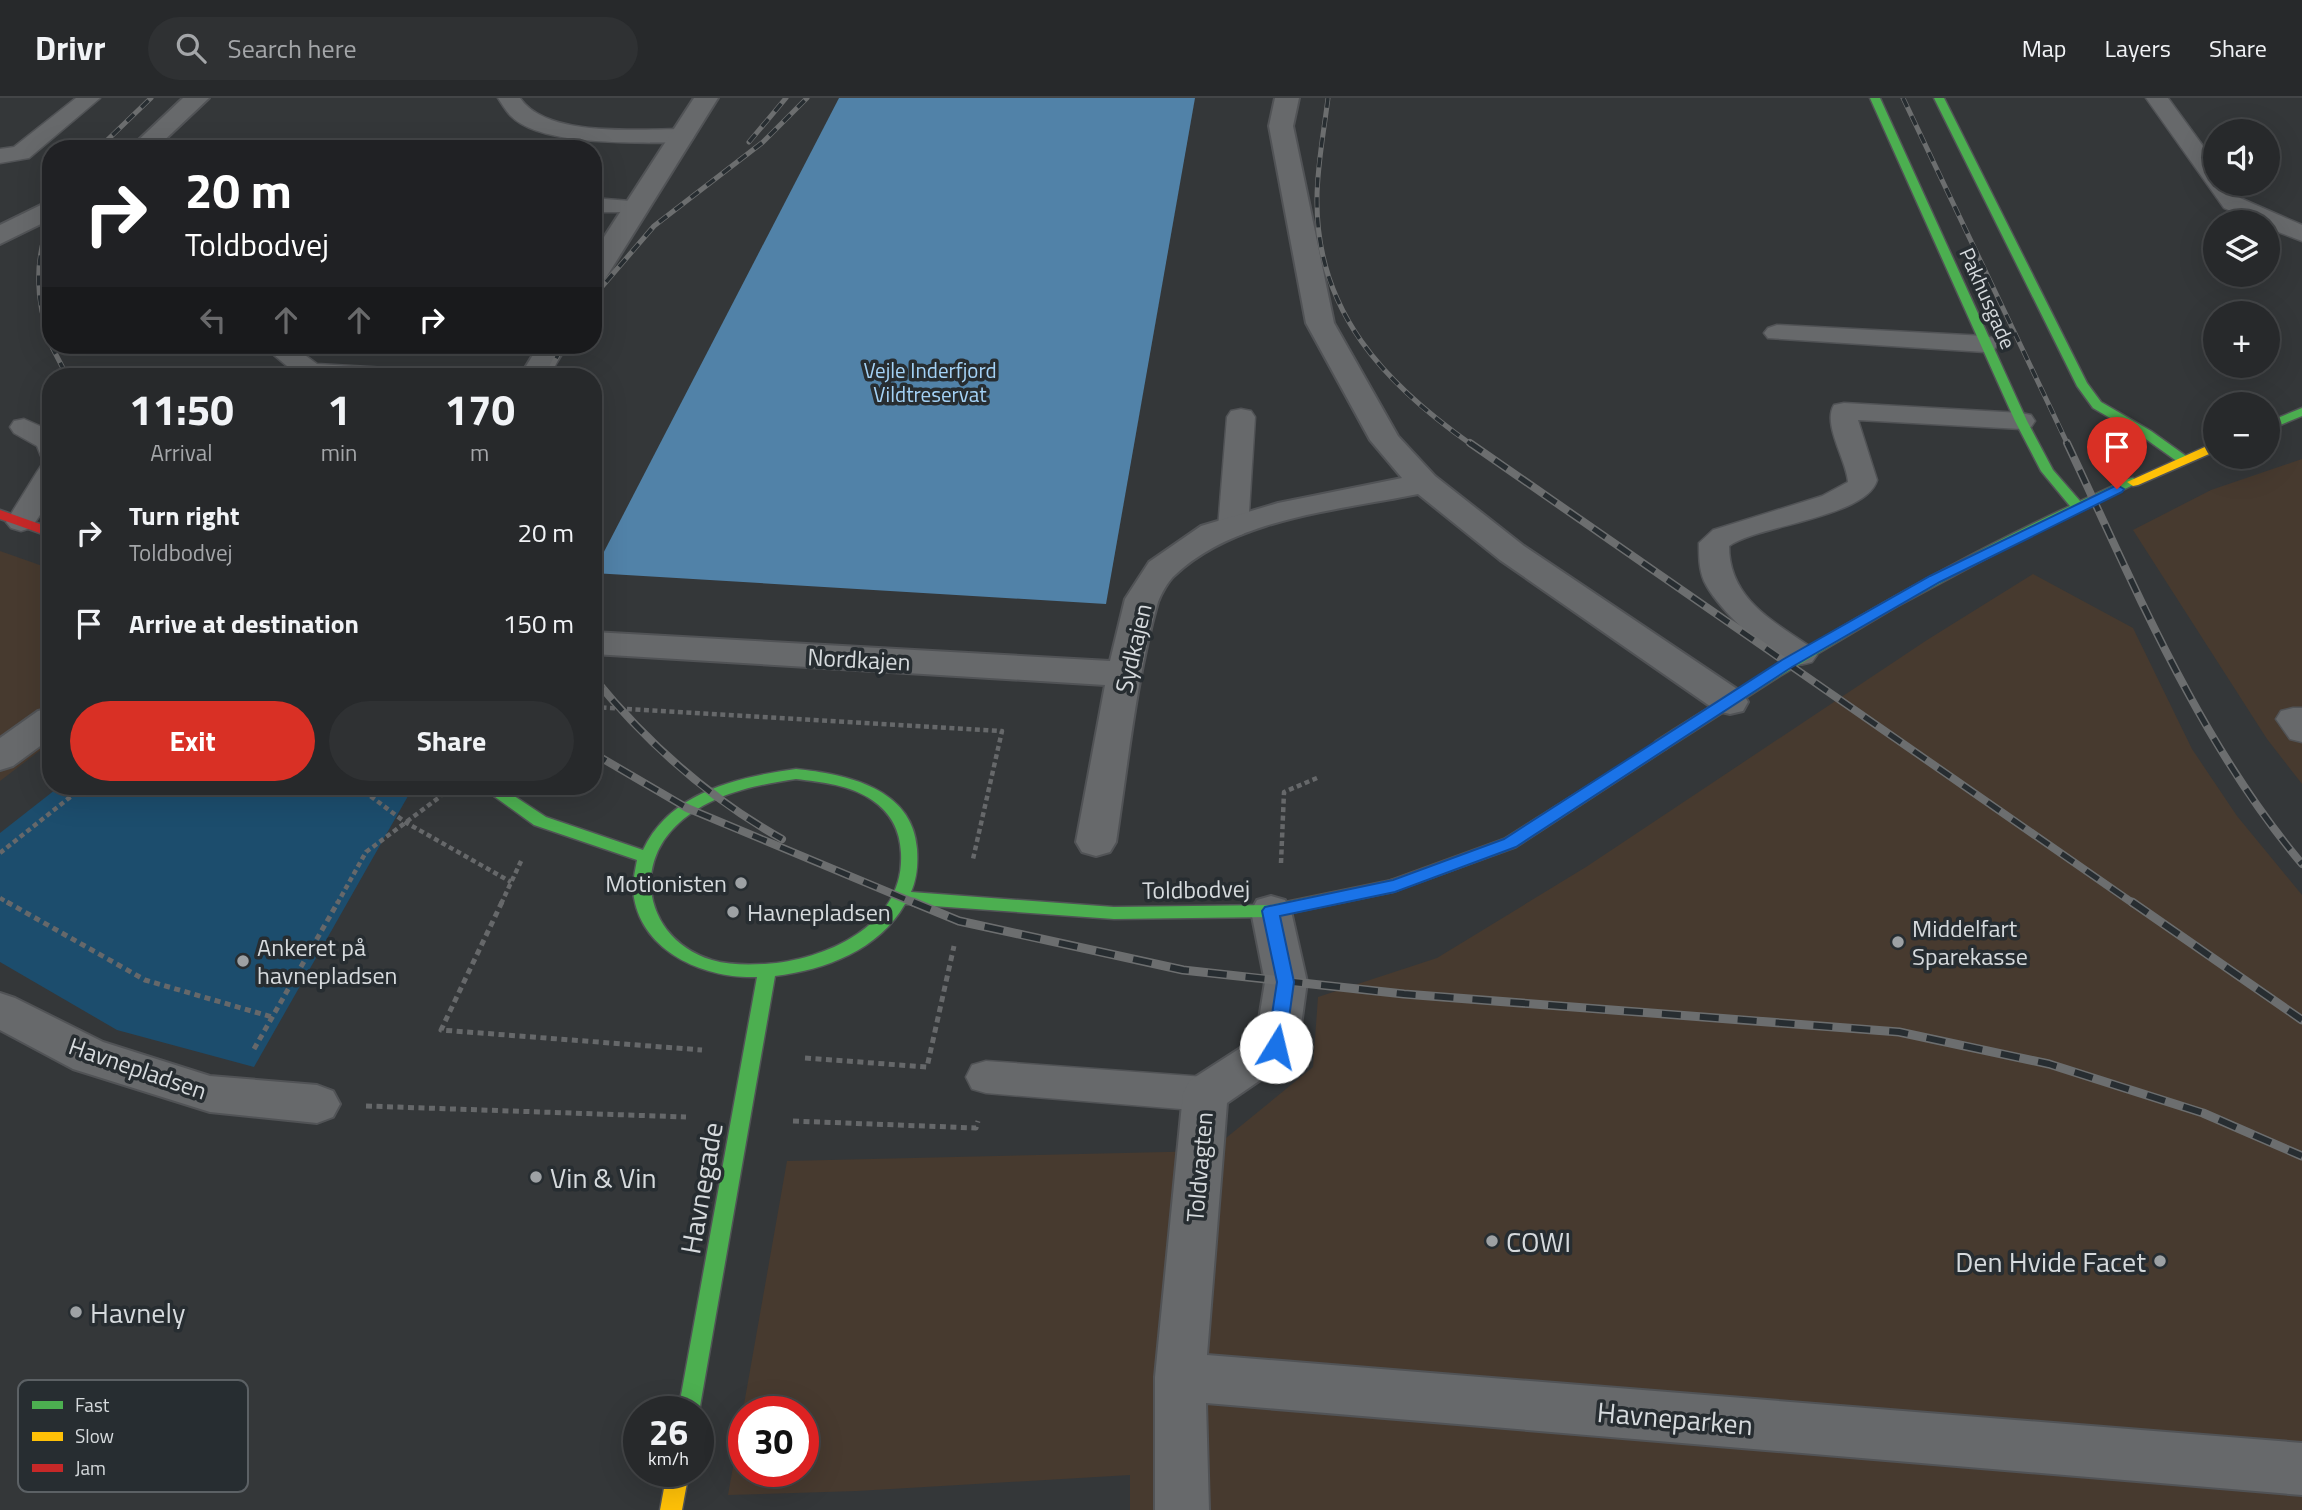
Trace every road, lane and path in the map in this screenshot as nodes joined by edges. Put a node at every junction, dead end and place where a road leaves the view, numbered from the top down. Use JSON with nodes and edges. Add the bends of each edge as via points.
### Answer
{"nodes":[{"id":1,"x":89,"y":98,"type":"edge"},
{"id":2,"x":197,"y":98,"type":"edge"},
{"id":3,"x":509,"y":98,"type":"edge"},
{"id":4,"x":706,"y":98,"type":"edge"},
{"id":5,"x":1287,"y":98,"type":"edge"},
{"id":6,"x":1875,"y":98,"type":"edge"},
{"id":7,"x":1939,"y":98,"type":"edge"},
{"id":8,"x":2157,"y":98,"type":"edge"},
{"id":9,"x":683,"y":136,"type":"junction"},
{"id":10,"x":151,"y":140,"type":"edge"},
{"id":11,"x":0,"y":156,"type":"edge"},
{"id":12,"x":2203,"y":162,"type":"edge"},
{"id":13,"x":2227,"y":196,"type":"edge"},
{"id":14,"x":602,"y":205,"type":"edge"},
{"id":15,"x":635,"y":207,"type":"junction"},
{"id":16,"x":42,"y":213,"type":"edge"},
{"id":17,"x":2302,"y":234,"type":"edge"},
{"id":18,"x":0,"y":236,"type":"edge"},
{"id":19,"x":602,"y":261,"type":"edge"},
{"id":20,"x":1777,"y":334,"type":"dead end"},
{"id":21,"x":1986,"y":344,"type":"junction"},
{"id":22,"x":287,"y":354,"type":"edge"},
{"id":23,"x":324,"y":354,"type":"edge"},
{"id":24,"x":305,"y":368,"type":"edge"},
{"id":25,"x":313,"y":368,"type":"edge"},
{"id":26,"x":2302,"y":412,"type":"edge"},
{"id":27,"x":1241,"y":416,"type":"dead end"},
{"id":28,"x":2021,"y":421,"type":"junction"},
{"id":29,"x":2280,"y":421,"type":"edge"},
{"id":30,"x":23,"y":427,"type":"dead end"},
{"id":31,"x":42,"y":438,"type":"edge"},
{"id":32,"x":2203,"y":451,"type":"edge"},
{"id":33,"x":2182,"y":459,"type":"junction"},
{"id":34,"x":42,"y":482,"type":"edge"},
{"id":35,"x":1424,"y":483,"type":"junction"},
{"id":36,"x":2078,"y":507,"type":"junction"},
{"id":37,"x":11,"y":518,"type":"edge"},
{"id":38,"x":1233,"y":528,"type":"junction"},
{"id":39,"x":42,"y":530,"type":"edge"},
{"id":40,"x":602,"y":644,"type":"edge"},
{"id":41,"x":1801,"y":655,"type":"junction"},
{"id":42,"x":1125,"y":674,"type":"junction"},
{"id":43,"x":1730,"y":702,"type":"junction"},
{"id":44,"x":602,"y":706,"type":"edge"},
{"id":45,"x":2302,"y":719,"type":"edge"},
{"id":46,"x":42,"y":727,"type":"edge"},
{"id":47,"x":2302,"y":731,"type":"edge"},
{"id":48,"x":0,"y":757,"type":"edge"},
{"id":49,"x":1317,"y":778,"type":"dead end"},
{"id":50,"x":74,"y":795,"type":"edge"},
{"id":51,"x":369,"y":795,"type":"edge"},
{"id":52,"x":441,"y":795,"type":"edge"},
{"id":53,"x":501,"y":795,"type":"edge"},
{"id":54,"x":405,"y":822,"type":"junction"},
{"id":55,"x":1097,"y":842,"type":"dead end"},
{"id":56,"x":0,"y":853,"type":"edge"},
{"id":57,"x":646,"y":857,"type":"junction"},
{"id":58,"x":0,"y":898,"type":"edge"},
{"id":59,"x":902,"y":898,"type":"junction"},
{"id":60,"x":963,"y":902,"type":"junction"},
{"id":61,"x":1275,"y":910,"type":"junction"},
{"id":62,"x":767,"y":972,"type":"junction"},
{"id":63,"x":0,"y":1010,"type":"edge"},
{"id":64,"x":272,"y":1017,"type":"junction"},
{"id":65,"x":751,"y":1054,"type":"junction"},
{"id":66,"x":986,"y":1077,"type":"joint"},
{"id":67,"x":1205,"y":1094,"type":"junction"},
{"id":68,"x":228,"y":1095,"type":"junction"},
{"id":69,"x":317,"y":1104,"type":"joint"},
{"id":70,"x":740,"y":1119,"type":"junction"},
{"id":71,"x":1180,"y":1377,"type":"junction"},
{"id":72,"x":691,"y":1396,"type":"edge"},
{"id":73,"x":2302,"y":1469,"type":"edge"},
{"id":74,"x":675,"y":1487,"type":"edge"},
{"id":75,"x":671,"y":1510,"type":"edge"},
{"id":76,"x":1182,"y":1510,"type":"edge"}],
"edges":[{"from":1,"to":11,"type":"lane","via":[[22,153]]},
{"from":2,"to":10,"type":"street"},
{"from":3,"to":9,"type":"lane","via":[[520,115],[548,128]]},
{"from":4,"to":9,"type":"street"},
{"from":5,"to":35,"type":"street","via":[[1281,126],[1320,323],[1385,440]]},
{"from":6,"to":21,"type":"main road","name":"Pakhusgade"},
{"from":7,"to":33,"type":"main road","name":"Pakhusgade","via":[[2081,383],[2097,405]]},
{"from":8,"to":12,"type":"lane"},
{"from":9,"to":15,"type":"street"},
{"from":13,"to":17,"type":"lane","via":[[2232,203]]},
{"from":14,"to":15,"type":"lane"},
{"from":15,"to":19,"type":"street"},
{"from":16,"to":18,"type":"street"},
{"from":20,"to":21,"type":"lane"},
{"from":21,"to":28,"type":"main road","name":"Pakhusgade"},
{"from":22,"to":24,"type":"lane"},
{"from":23,"to":25,"type":"lane"},
{"from":26,"to":29,"type":"main road"},
{"from":27,"to":38,"type":"lane"},
{"from":28,"to":36,"type":"main road","name":"Pakhusgade","via":[[2047,471]]},
{"from":28,"to":41,"type":"lane","via":[[1844,411],[1861,487],[1832,502],[1714,543],[1712,555],[1729,599]]},
{"from":30,"to":31,"type":"lane"},
{"from":32,"to":33,"type":"main road","name":"Toldbodvej"},
{"from":33,"to":36,"type":"main road","name":"Toldbodvej"},
{"from":34,"to":37,"type":"lane"},
{"from":35,"to":38,"type":"street","name":"Sydkajen","via":[[1278,513]]},
{"from":35,"to":43,"type":"street","via":[[1512,553]]},
{"from":36,"to":41,"type":"main road","name":"Toldbodvej","via":[[1935,579]]},
{"from":37,"to":39,"type":"main road"},
{"from":38,"to":42,"type":"street","name":"Sydkajen","via":[[1213,533],[1161,569],[1142,599]]},
{"from":40,"to":42,"type":"street","name":"Nordkajen"},
{"from":41,"to":43,"type":"main road","name":"Toldbodvej"},
{"from":42,"to":55,"type":"street","name":"Sydkajen"},
{"from":43,"to":61,"type":"main road","name":"Toldbodvej","via":[[1510,843],[1395,886]]},
{"from":44,"to":60,"type":"path","via":[[1002,731]]},
{"from":45,"to":47,"type":"lane","via":[[2293,719]]},
{"from":46,"to":48,"type":"street"},
{"from":49,"to":61,"type":"path","via":[[1284,792]]},
{"from":50,"to":56,"type":"path"},
{"from":51,"to":54,"type":"path"},
{"from":52,"to":54,"type":"path"},
{"from":53,"to":57,"type":"main road","via":[[540,821]]},
{"from":54,"to":64,"type":"path","via":[[366,852]]},
{"from":54,"to":65,"type":"path","via":[[512,882],[441,1030]]},
{"from":57,"to":59,"type":"main road","via":[[663,831],[710,794],[754,778],[796,774],[835,778],[869,790],[894,811],[910,837],[913,867]]},
{"from":57,"to":62,"type":"main road","via":[[640,886],[645,914],[662,939],[689,959],[726,970]]},
{"from":58,"to":64,"type":"path","via":[[145,981]]},
{"from":59,"to":60,"type":"main road","name":"Toldbodvej"},
{"from":59,"to":62,"type":"main road","via":[[880,926],[848,949],[810,965]]},
{"from":60,"to":61,"type":"main road","name":"Toldbodvej","via":[[1114,913]]},
{"from":60,"to":65,"type":"path","via":[[927,1067]]},
{"from":61,"to":67,"type":"street","name":"Toldvagten","via":[[1286,982],[1276,1047]]},
{"from":62,"to":65,"type":"main road","name":"Havnegade"},
{"from":63,"to":68,"type":"street","name":"Havnepladsen","via":[[89,1056],[210,1094]]},
{"from":64,"to":68,"type":"path"},
{"from":65,"to":70,"type":"main road","name":"Havnegade"},
{"from":66,"to":67,"type":"lane"},
{"from":66,"to":70,"type":"path","via":[[976,1128]]},
{"from":67,"to":71,"type":"street","name":"Toldvagten"},
{"from":68,"to":69,"type":"street","name":"Havnepladsen"},
{"from":69,"to":70,"type":"path"},
{"from":70,"to":72,"type":"main road","name":"Havnegade"},
{"from":71,"to":73,"type":"street","name":"Havneparken"},
{"from":71,"to":76,"type":"street"},
{"from":74,"to":75,"type":"main road"}]}
